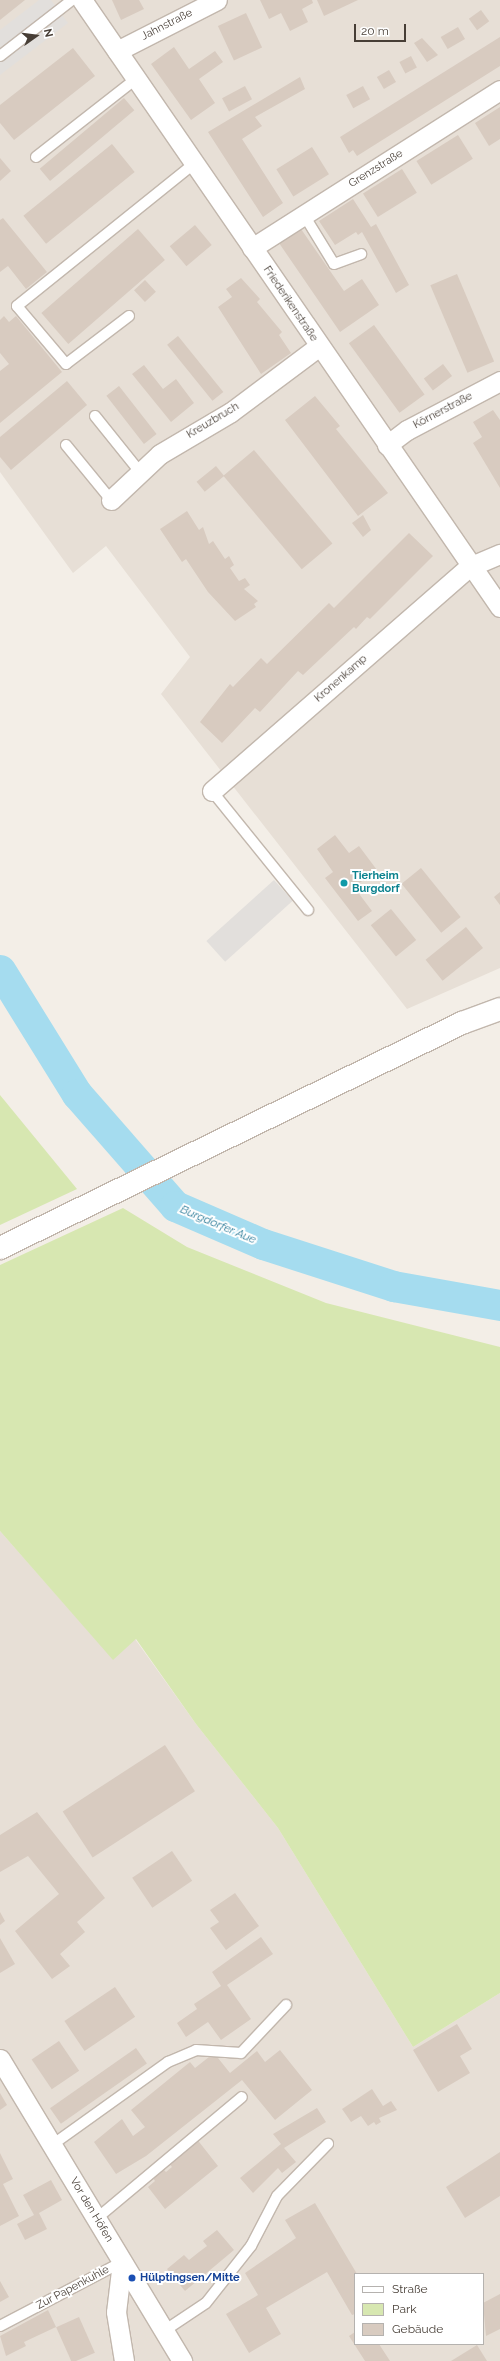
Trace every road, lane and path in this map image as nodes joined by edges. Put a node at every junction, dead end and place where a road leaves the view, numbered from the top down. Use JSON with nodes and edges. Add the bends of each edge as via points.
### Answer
{"nodes":[{"id":1,"x":72,"y":0,"type":"edge"},
{"id":2,"x":82,"y":0,"type":"edge"},
{"id":3,"x":217,"y":0,"type":"edge"},
{"id":4,"x":117,"y":51,"type":"junction"},
{"id":5,"x":0,"y":56,"type":"edge"},
{"id":6,"x":136,"y":79,"type":"junction"},
{"id":7,"x":500,"y":90,"type":"edge"},
{"id":8,"x":36,"y":157,"type":"dead end"},
{"id":9,"x":195,"y":162,"type":"junction"},
{"id":10,"x":304,"y":215,"type":"junction"},
{"id":11,"x":252,"y":248,"type":"junction"},
{"id":12,"x":361,"y":254,"type":"dead end"},
{"id":13,"x":129,"y":316,"type":"dead end"},
{"id":14,"x":318,"y":347,"type":"junction"},
{"id":15,"x":500,"y":381,"type":"edge"},
{"id":16,"x":95,"y":416,"type":"dead end"},
{"id":17,"x":66,"y":445,"type":"dead end"},
{"id":18,"x":387,"y":445,"type":"junction"},
{"id":19,"x":140,"y":472,"type":"junction"},
{"id":20,"x":111,"y":500,"type":"joint"},
{"id":21,"x":500,"y":554,"type":"edge"},
{"id":22,"x":469,"y":567,"type":"junction"},
{"id":23,"x":500,"y":607,"type":"edge"},
{"id":24,"x":212,"y":792,"type":"joint"},
{"id":25,"x":308,"y":910,"type":"dead end"},
{"id":26,"x":500,"y":1009,"type":"edge"},
{"id":27,"x":0,"y":1248,"type":"edge"},
{"id":28,"x":286,"y":2005,"type":"dead end"},
{"id":29,"x":0,"y":2059,"type":"edge"},
{"id":30,"x":242,"y":2097,"type":"dead end"},
{"id":31,"x":328,"y":2144,"type":"dead end"},
{"id":32,"x":52,"y":2145,"type":"junction"},
{"id":33,"x":96,"y":2219,"type":"junction"},
{"id":34,"x":122,"y":2262,"type":"junction"},
{"id":35,"x":0,"y":2326,"type":"edge"},
{"id":36,"x":164,"y":2331,"type":"junction"},
{"id":37,"x":124,"y":2361,"type":"edge"},
{"id":38,"x":182,"y":2361,"type":"edge"}],
"edges":[{"from":1,"to":5,"type":"lane"},
{"from":2,"to":4,"type":"street","name":"Friederikenstraße"},
{"from":3,"to":4,"type":"street","name":"Jahnstraße"},
{"from":4,"to":6,"type":"street","name":"Friederikenstraße"},
{"from":6,"to":8,"type":"lane"},
{"from":6,"to":9,"type":"street","name":"Friederikenstraße"},
{"from":7,"to":10,"type":"street","name":"Grenzstraße"},
{"from":9,"to":11,"type":"street","name":"Friederikenstraße"},
{"from":9,"to":13,"type":"lane","via":[[17,306],[66,364]]},
{"from":10,"to":11,"type":"street","name":"Grenzstraße"},
{"from":10,"to":12,"type":"lane","via":[[334,264]]},
{"from":11,"to":14,"type":"street","name":"Friederikenstraße"},
{"from":14,"to":18,"type":"street","name":"Friederikenstraße"},
{"from":14,"to":19,"type":"street","name":"Kreuzbruch","via":[[231,412],[201,427]]},
{"from":15,"to":18,"type":"street","name":"Körnerstraße","via":[[407,430]]},
{"from":16,"to":19,"type":"lane"},
{"from":17,"to":20,"type":"lane"},
{"from":18,"to":22,"type":"street","name":"Friederikenstraße"},
{"from":19,"to":20,"type":"street","name":"Kreuzbruch"},
{"from":21,"to":22,"type":"street","name":"Kronenkamp"},
{"from":22,"to":23,"type":"street","name":"Friederikenstraße"},
{"from":22,"to":24,"type":"street","name":"Kronenkamp"},
{"from":24,"to":25,"type":"lane"},
{"from":26,"to":27,"type":"street","via":[[462,1024]]},
{"from":28,"to":32,"type":"lane","via":[[241,2053],[196,2050],[168,2062]]},
{"from":29,"to":32,"type":"street","name":"Vor den Höfen"},
{"from":30,"to":33,"type":"lane"},
{"from":31,"to":36,"type":"lane","via":[[277,2196],[251,2246],[206,2303]]},
{"from":32,"to":33,"type":"street","name":"Vor den Höfen"},
{"from":33,"to":34,"type":"street","name":"Vor den Höfen"},
{"from":34,"to":35,"type":"lane","name":"Zur Papenkuhle"},
{"from":34,"to":36,"type":"street","name":"Vor den Höfen"},
{"from":34,"to":37,"type":"street","name":"Zur Papenkuhle","via":[[116,2312]]},
{"from":36,"to":38,"type":"street","name":"Vor den Höfen"}]}
